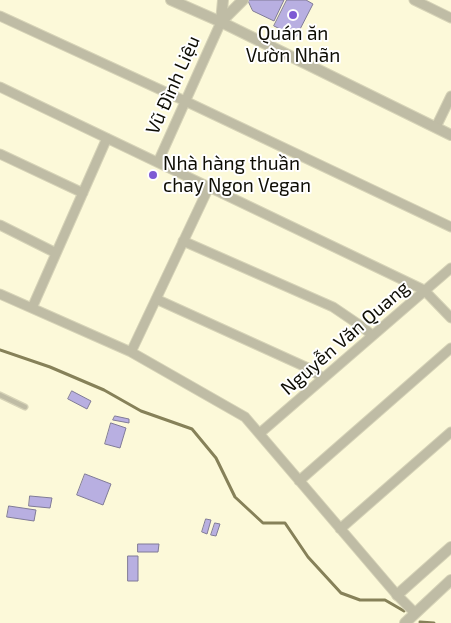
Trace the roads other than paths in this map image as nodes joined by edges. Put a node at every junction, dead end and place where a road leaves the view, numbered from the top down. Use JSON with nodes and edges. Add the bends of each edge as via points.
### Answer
{"nodes":[{"id":1,"x":171,"y":0,"type":"edge"},
{"id":2,"x":223,"y":0,"type":"edge"},
{"id":3,"x":243,"y":0,"type":"edge"},
{"id":4,"x":414,"y":0,"type":"edge"},
{"id":5,"x":0,"y":16,"type":"edge"},
{"id":6,"x":451,"y":18,"type":"edge"},
{"id":7,"x":221,"y":22,"type":"junction"},
{"id":8,"x":0,"y":87,"type":"edge"},
{"id":9,"x":451,"y":96,"type":"edge"},
{"id":10,"x":185,"y":101,"type":"junction"},
{"id":11,"x":436,"y":127,"type":"junction"},
{"id":12,"x":451,"y":135,"type":"edge"},
{"id":13,"x":107,"y":138,"type":"junction"},
{"id":14,"x":0,"y":154,"type":"edge"},
{"id":15,"x":158,"y":162,"type":"junction"},
{"id":16,"x":209,"y":187,"type":"junction"},
{"id":17,"x":83,"y":193,"type":"junction"},
{"id":18,"x":0,"y":226,"type":"edge"},
{"id":19,"x":451,"y":227,"type":"edge"},
{"id":20,"x":183,"y":242,"type":"junction"},
{"id":21,"x":56,"y":253,"type":"junction"},
{"id":22,"x":451,"y":268,"type":"edge"},
{"id":23,"x":424,"y":290,"type":"junction"},
{"id":24,"x":0,"y":294,"type":"edge"},
{"id":25,"x":156,"y":299,"type":"junction"},
{"id":26,"x":32,"y":308,"type":"junction"},
{"id":27,"x":451,"y":318,"type":"edge"},
{"id":28,"x":372,"y":335,"type":"junction"},
{"id":29,"x":451,"y":348,"type":"edge"},
{"id":30,"x":131,"y":352,"type":"junction"},
{"id":31,"x":323,"y":378,"type":"junction"},
{"id":32,"x":0,"y":395,"type":"edge"},
{"id":33,"x":25,"y":407,"type":"dead end"},
{"id":34,"x":451,"y":432,"type":"edge"},
{"id":35,"x":260,"y":433,"type":"junction"},
{"id":36,"x":299,"y":481,"type":"junction"},
{"id":37,"x":340,"y":529,"type":"junction"},
{"id":38,"x":451,"y":547,"type":"edge"},
{"id":39,"x":451,"y":580,"type":"edge"},
{"id":40,"x":397,"y":596,"type":"junction"},
{"id":41,"x":415,"y":613,"type":"junction"},
{"id":42,"x":405,"y":623,"type":"edge"}],
"edges":[{"from":1,"to":7,"type":"street"},
{"from":2,"to":7,"type":"street","name":"Vũ Đình Liệu"},
{"from":3,"to":7,"type":"street","name":"Vũ Đình Liệu"},
{"from":4,"to":6,"type":"street"},
{"from":5,"to":10,"type":"street"},
{"from":7,"to":10,"type":"street","name":"Vũ Đình Liệu"},
{"from":7,"to":11,"type":"street"},
{"from":8,"to":13,"type":"street"},
{"from":9,"to":11,"type":"street"},
{"from":10,"to":15,"type":"street","name":"Vũ Đình Liệu"},
{"from":10,"to":19,"type":"street"},
{"from":11,"to":12,"type":"street"},
{"from":13,"to":15,"type":"street"},
{"from":13,"to":17,"type":"street"},
{"from":14,"to":17,"type":"street"},
{"from":15,"to":16,"type":"street"},
{"from":16,"to":20,"type":"street"},
{"from":16,"to":23,"type":"street"},
{"from":17,"to":21,"type":"street"},
{"from":18,"to":21,"type":"street"},
{"from":20,"to":25,"type":"street"},
{"from":20,"to":28,"type":"street","via":[[333,307]]},
{"from":21,"to":26,"type":"street"},
{"from":22,"to":23,"type":"street","name":"Nguyễn Văn Quang"},
{"from":23,"to":27,"type":"street"},
{"from":23,"to":28,"type":"street","name":"Nguyễn Văn Quang"},
{"from":24,"to":26,"type":"street"},
{"from":25,"to":30,"type":"street"},
{"from":25,"to":31,"type":"street","via":[[308,368]]},
{"from":26,"to":30,"type":"street"},
{"from":28,"to":31,"type":"street","name":"Nguyễn Văn Quang"},
{"from":29,"to":36,"type":"street"},
{"from":30,"to":35,"type":"street","via":[[246,417]]},
{"from":31,"to":35,"type":"street","name":"Nguyễn Văn Quang"},
{"from":32,"to":33,"type":"lane"},
{"from":34,"to":37,"type":"street"},
{"from":35,"to":36,"type":"street"},
{"from":36,"to":37,"type":"street"},
{"from":37,"to":40,"type":"street"},
{"from":38,"to":40,"type":"street"},
{"from":39,"to":41,"type":"street"},
{"from":40,"to":41,"type":"street"},
{"from":41,"to":42,"type":"street"}]}
